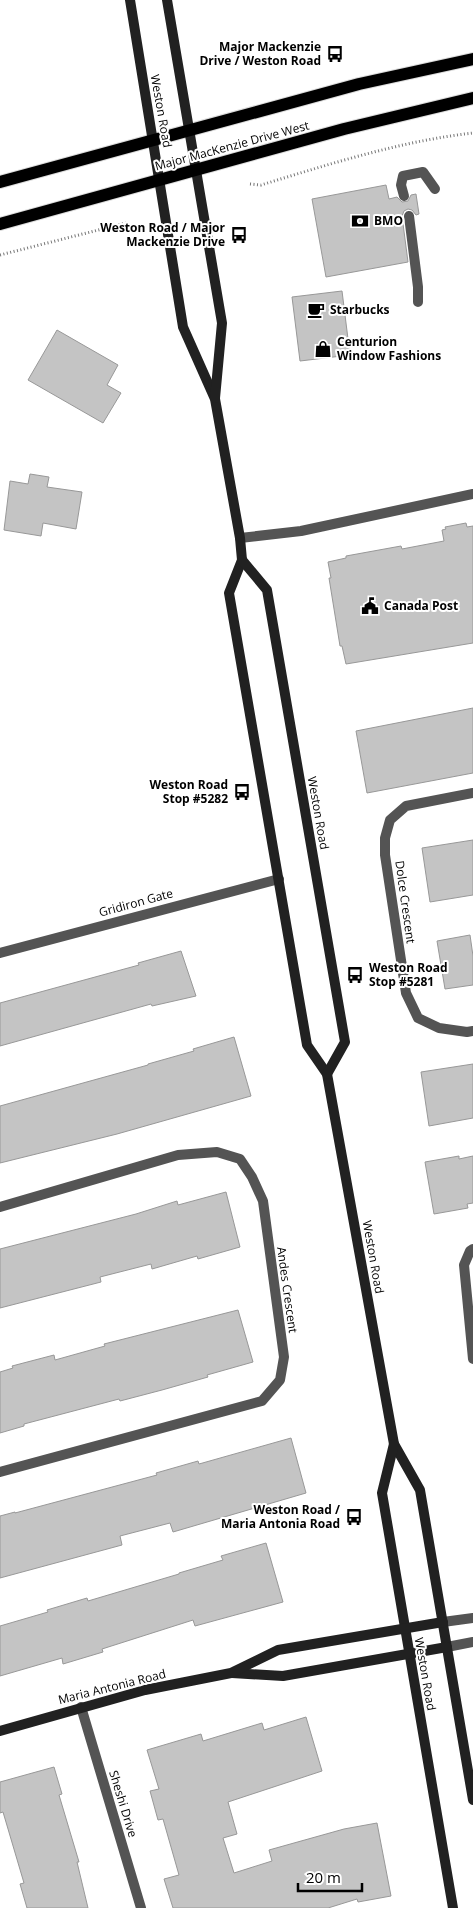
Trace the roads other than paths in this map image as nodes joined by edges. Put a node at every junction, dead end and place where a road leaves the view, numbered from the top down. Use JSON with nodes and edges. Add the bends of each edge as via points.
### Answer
{"nodes":[{"id":1,"x":130,"y":0,"type":"edge"},
{"id":2,"x":167,"y":0,"type":"edge"},
{"id":3,"x":473,"y":58,"type":"edge"},
{"id":4,"x":473,"y":98,"type":"edge"},
{"id":5,"x":190,"y":130,"type":"junction"},
{"id":6,"x":153,"y":140,"type":"junction"},
{"id":7,"x":196,"y":170,"type":"junction"},
{"id":8,"x":160,"y":180,"type":"junction"},
{"id":9,"x":0,"y":182,"type":"edge"},
{"id":10,"x":435,"y":189,"type":"dead end"},
{"id":11,"x":404,"y":196,"type":"dead end"},
{"id":12,"x":409,"y":216,"type":"dead end"},
{"id":13,"x":0,"y":224,"type":"edge"},
{"id":14,"x":418,"y":302,"type":"dead end"},
{"id":15,"x":215,"y":399,"type":"junction"},
{"id":16,"x":473,"y":494,"type":"edge"},
{"id":17,"x":240,"y":538,"type":"junction"},
{"id":18,"x":242,"y":560,"type":"junction"},
{"id":19,"x":473,"y":793,"type":"edge"},
{"id":20,"x":279,"y":879,"type":"junction"},
{"id":21,"x":0,"y":952,"type":"edge"},
{"id":22,"x":473,"y":1031,"type":"edge"},
{"id":23,"x":327,"y":1074,"type":"junction"},
{"id":24,"x":0,"y":1208,"type":"edge"},
{"id":25,"x":473,"y":1249,"type":"edge"},
{"id":26,"x":473,"y":1360,"type":"edge"},
{"id":27,"x":394,"y":1444,"type":"junction"},
{"id":28,"x":0,"y":1472,"type":"edge"},
{"id":29,"x":473,"y":1618,"type":"edge"},
{"id":30,"x":443,"y":1622,"type":"junction"},
{"id":31,"x":405,"y":1628,"type":"junction"},
{"id":32,"x":473,"y":1642,"type":"edge"},
{"id":33,"x":447,"y":1647,"type":"junction"},
{"id":34,"x":409,"y":1653,"type":"junction"},
{"id":35,"x":231,"y":1673,"type":"junction"},
{"id":36,"x":81,"y":1707,"type":"junction"},
{"id":37,"x":0,"y":1731,"type":"edge"},
{"id":38,"x":473,"y":1800,"type":"edge"},
{"id":39,"x":141,"y":1908,"type":"edge"},
{"id":40,"x":453,"y":1908,"type":"edge"}],
"edges":[{"from":1,"to":6,"type":"main road","name":"Weston Road"},
{"from":2,"to":5,"type":"main road","name":"Weston Road"},
{"from":3,"to":5,"type":"main road","via":[[359,84]]},
{"from":4,"to":7,"type":"main road","name":"Major MacKenzie Drive West"},
{"from":5,"to":6,"type":"main road"},
{"from":5,"to":7,"type":"main road","name":"Weston Road"},
{"from":6,"to":8,"type":"main road","name":"Weston Road"},
{"from":6,"to":9,"type":"main road"},
{"from":7,"to":8,"type":"main road","name":"Major MacKenzie Drive West"},
{"from":7,"to":15,"type":"main road","name":"Weston Road","via":[[222,323]]},
{"from":8,"to":13,"type":"main road","name":"Major MacKenzie Drive West"},
{"from":8,"to":15,"type":"main road","name":"Weston Road","via":[[183,327]]},
{"from":10,"to":11,"type":"street","via":[[423,172],[403,176],[400,185]]},
{"from":12,"to":14,"type":"street"},
{"from":15,"to":17,"type":"main road","name":"Weston Road"},
{"from":16,"to":17,"type":"street","via":[[301,531]]},
{"from":17,"to":18,"type":"main road","name":"Weston Road"},
{"from":18,"to":20,"type":"main road","name":"Weston Road","via":[[229,593]]},
{"from":18,"to":23,"type":"main road","name":"Weston Road","via":[[268,590],[345,1042]]},
{"from":19,"to":22,"type":"street","name":"Dolce Crescent","via":[[406,806],[390,820],[385,855],[406,993],[418,1018],[439,1028]]},
{"from":20,"to":21,"type":"street","name":"Gridiron Gate"},
{"from":20,"to":23,"type":"main road","name":"Weston Road","via":[[307,1045]]},
{"from":23,"to":27,"type":"main road","name":"Weston Road"},
{"from":24,"to":28,"type":"street","name":"Andes Crescent","via":[[178,1155],[217,1152],[240,1159],[263,1201],[284,1357],[280,1380],[262,1401]]},
{"from":25,"to":26,"type":"street","via":[[464,1265]]},
{"from":27,"to":30,"type":"main road","name":"Weston Road","via":[[420,1490]]},
{"from":27,"to":31,"type":"main road","name":"Weston Road","via":[[382,1494]]},
{"from":29,"to":30,"type":"street"},
{"from":30,"to":31,"type":"main road","name":"Maria Antonia Road"},
{"from":30,"to":33,"type":"main road","name":"Weston Road"},
{"from":31,"to":34,"type":"main road","name":"Weston Road"},
{"from":31,"to":35,"type":"main road","name":"Maria Antonia Road","via":[[278,1650]]},
{"from":32,"to":33,"type":"street"},
{"from":33,"to":34,"type":"main road","name":"Maria Antonia Road"},
{"from":33,"to":38,"type":"main road","name":"Weston Road"},
{"from":34,"to":35,"type":"main road","name":"Maria Antonia Road","via":[[283,1676]]},
{"from":34,"to":40,"type":"main road","name":"Weston Road"},
{"from":35,"to":36,"type":"main road","name":"Maria Antonia Road"},
{"from":36,"to":37,"type":"main road","name":"Maria Antonia Road"},
{"from":36,"to":39,"type":"street","name":"Sheshi Drive"}]}
